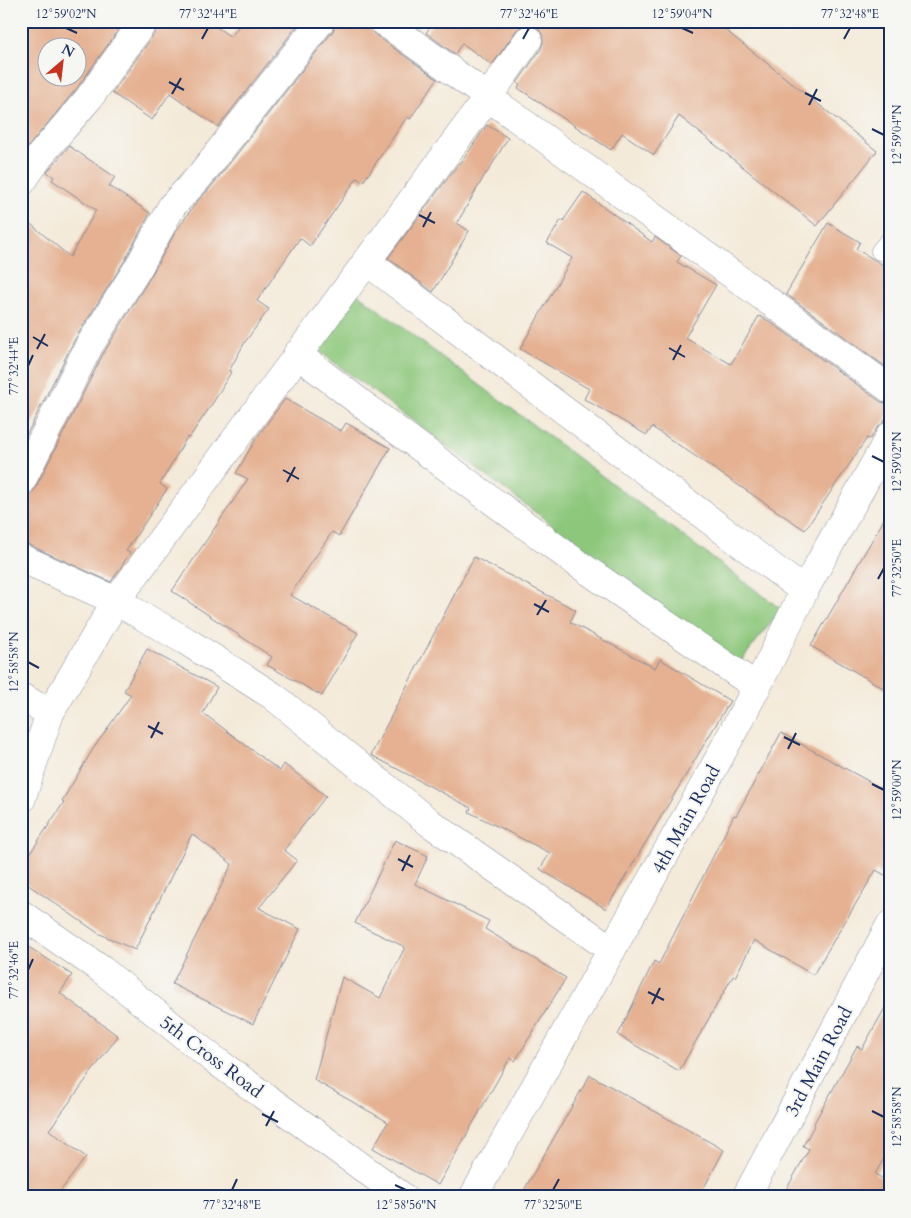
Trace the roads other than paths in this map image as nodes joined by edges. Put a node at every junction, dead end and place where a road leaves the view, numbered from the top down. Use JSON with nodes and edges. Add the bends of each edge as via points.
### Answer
{"nodes":[{"id":1,"x":144,"y":21,"type":"edge"},
{"id":2,"x":321,"y":21,"type":"edge"},
{"id":3,"x":383,"y":21,"type":"edge"},
{"id":4,"x":528,"y":40,"type":"dead end"},
{"id":5,"x":488,"y":97,"type":"junction"},
{"id":6,"x":21,"y":182,"type":"edge"},
{"id":7,"x":366,"y":262,"type":"junction"},
{"id":8,"x":297,"y":354,"type":"junction"},
{"id":9,"x":890,"y":388,"type":"edge"},
{"id":10,"x":890,"y":436,"type":"edge"},
{"id":11,"x":21,"y":482,"type":"edge"},
{"id":12,"x":21,"y":558,"type":"edge"},
{"id":13,"x":804,"y":591,"type":"junction"},
{"id":14,"x":116,"y":601,"type":"junction"},
{"id":15,"x":757,"y":686,"type":"junction"},
{"id":16,"x":21,"y":697,"type":"edge"},
{"id":17,"x":50,"y":713,"type":"junction"},
{"id":18,"x":21,"y":800,"type":"edge"},
{"id":19,"x":21,"y":914,"type":"edge"},
{"id":20,"x":890,"y":925,"type":"edge"},
{"id":21,"x":612,"y":950,"type":"junction"},
{"id":22,"x":403,"y":1197,"type":"edge"},
{"id":23,"x":473,"y":1197,"type":"edge"},
{"id":24,"x":746,"y":1197,"type":"edge"}],
"edges":[{"from":1,"to":6,"type":"street","via":[[89,98]]},
{"from":2,"to":11,"type":"street","via":[[199,178],[172,206],[89,346]]},
{"from":3,"to":5,"type":"street"},
{"from":4,"to":5,"type":"street"},
{"from":5,"to":7,"type":"street"},
{"from":5,"to":9,"type":"street"},
{"from":7,"to":8,"type":"street"},
{"from":7,"to":13,"type":"street"},
{"from":8,"to":14,"type":"street"},
{"from":8,"to":15,"type":"street","via":[[574,560]]},
{"from":10,"to":13,"type":"street","name":"4th Main Road"},
{"from":12,"to":14,"type":"street"},
{"from":13,"to":15,"type":"street","name":"4th Main Road"},
{"from":14,"to":17,"type":"street"},
{"from":14,"to":21,"type":"street","via":[[273,696],[430,823]]},
{"from":15,"to":21,"type":"street","name":"4th Main Road"},
{"from":16,"to":17,"type":"street"},
{"from":17,"to":18,"type":"street"},
{"from":19,"to":22,"type":"street","name":"5th Cross Road","via":[[102,970],[212,1058]]},
{"from":20,"to":24,"type":"street","name":"3rd Main Road"},
{"from":21,"to":23,"type":"street","name":"4th Main Road"}]}
